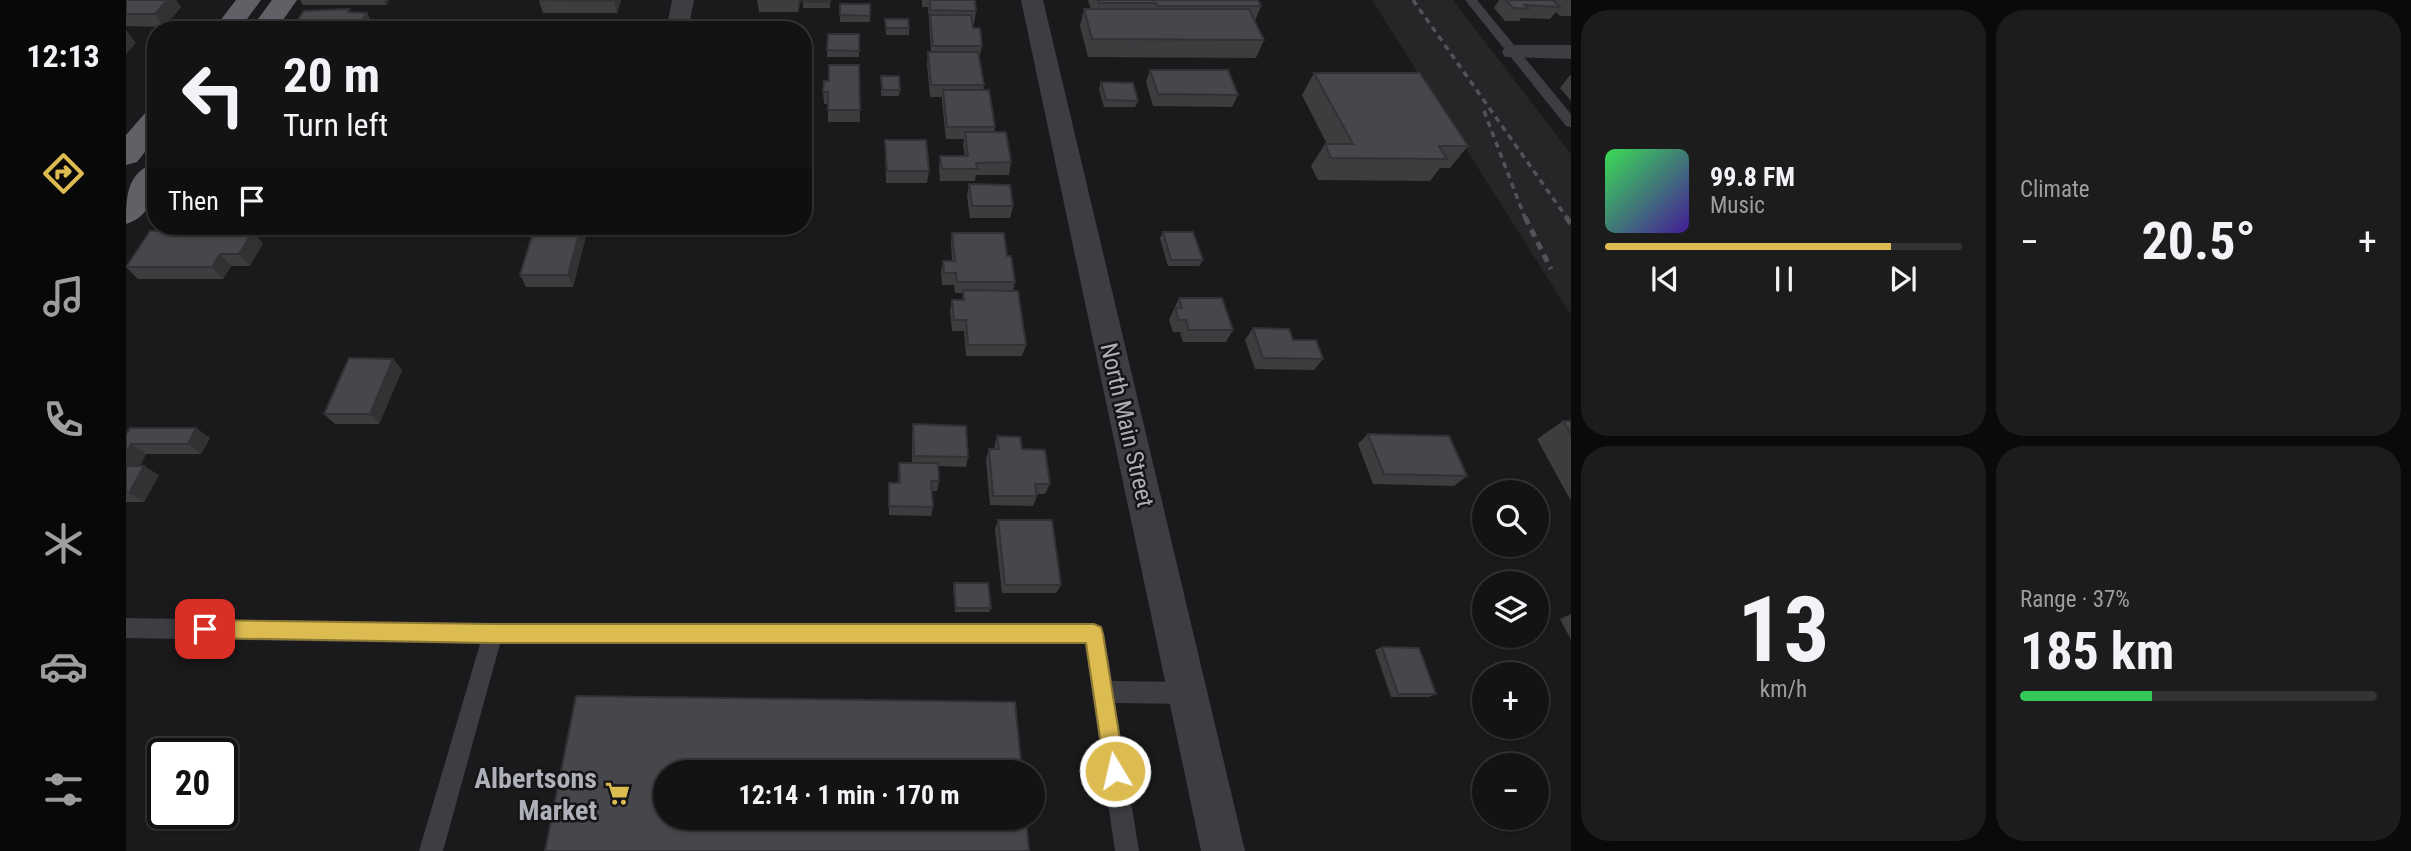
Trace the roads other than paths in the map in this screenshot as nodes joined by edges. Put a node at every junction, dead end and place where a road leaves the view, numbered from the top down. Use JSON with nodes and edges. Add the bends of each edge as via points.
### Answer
{"nodes":[{"id":1,"x":249,"y":0,"type":"edge"},
{"id":2,"x":285,"y":0,"type":"edge"},
{"id":3,"x":683,"y":0,"type":"edge"},
{"id":4,"x":1032,"y":0,"type":"edge"},
{"id":5,"x":1471,"y":0,"type":"edge"},
{"id":6,"x":233,"y":21,"type":"edge"},
{"id":7,"x":270,"y":21,"type":"edge"},
{"id":8,"x":679,"y":21,"type":"edge"},
{"id":9,"x":1513,"y":52,"type":"junction"},
{"id":10,"x":1571,"y":52,"type":"edge"},
{"id":11,"x":1571,"y":123,"type":"edge"},
{"id":12,"x":147,"y":129,"type":"edge"},
{"id":13,"x":126,"y":155,"type":"edge"},
{"id":14,"x":147,"y":185,"type":"edge"},
{"id":15,"x":126,"y":213,"type":"edge"},
{"id":16,"x":126,"y":628,"type":"edge"},
{"id":17,"x":493,"y":634,"type":"junction"},
{"id":18,"x":1103,"y":692,"type":"junction"},
{"id":19,"x":1188,"y":693,"type":"junction"},
{"id":20,"x":431,"y":851,"type":"edge"},
{"id":21,"x":1127,"y":851,"type":"edge"},
{"id":22,"x":1223,"y":851,"type":"edge"}],
"edges":[{"from":1,"to":6,"type":"highway"},
{"from":2,"to":7,"type":"highway"},
{"from":3,"to":8,"type":"street"},
{"from":4,"to":19,"type":"street","name":"North Main Street"},
{"from":5,"to":9,"type":"lane"},
{"from":9,"to":10,"type":"street"},
{"from":9,"to":11,"type":"lane"},
{"from":12,"to":13,"type":"highway"},
{"from":14,"to":15,"type":"highway"},
{"from":16,"to":17,"type":"lane"},
{"from":17,"to":18,"type":"lane","via":[[1094,634]]},
{"from":17,"to":20,"type":"lane"},
{"from":18,"to":19,"type":"lane"},
{"from":18,"to":21,"type":"lane"},
{"from":19,"to":22,"type":"street","name":"North Main Street"}]}
